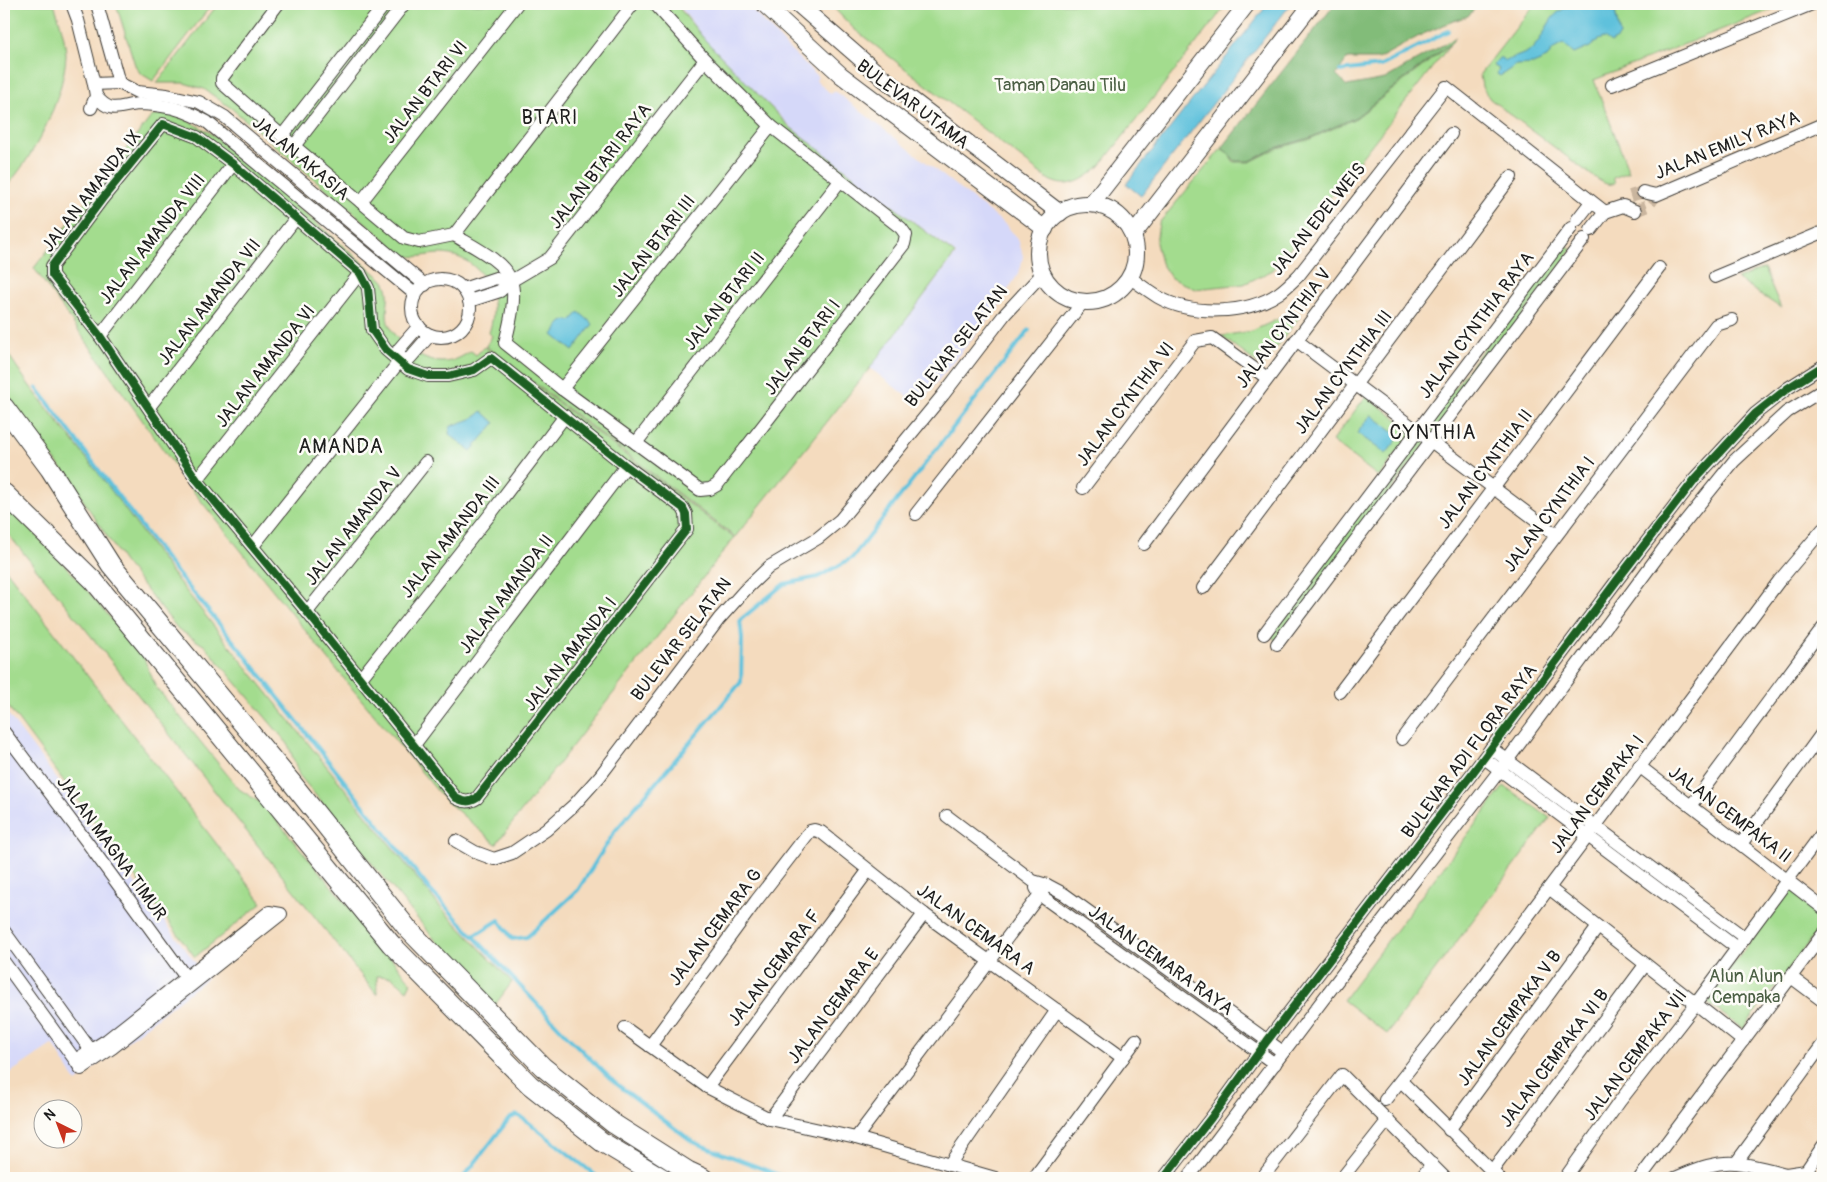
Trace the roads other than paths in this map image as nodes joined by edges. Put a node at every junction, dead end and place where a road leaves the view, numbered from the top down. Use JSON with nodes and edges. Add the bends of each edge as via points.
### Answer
{"nodes":[{"id":1,"x":72,"y":4,"type":"edge"},
{"id":2,"x":97,"y":4,"type":"edge"},
{"id":3,"x":278,"y":4,"type":"edge"},
{"id":4,"x":385,"y":4,"type":"edge"},
{"id":5,"x":404,"y":4,"type":"edge"},
{"id":6,"x":517,"y":4,"type":"edge"},
{"id":7,"x":633,"y":4,"type":"edge"},
{"id":8,"x":655,"y":4,"type":"edge"},
{"id":9,"x":798,"y":4,"type":"edge"},
{"id":10,"x":1248,"y":4,"type":"edge"},
{"id":11,"x":1312,"y":4,"type":"edge"},
{"id":12,"x":1812,"y":4,"type":"edge"},
{"id":13,"x":770,"y":6,"type":"edge"},
{"id":14,"x":706,"y":60,"type":"junction"},
{"id":15,"x":119,"y":83,"type":"junction"},
{"id":16,"x":1612,"y":85,"type":"dead end"},
{"id":17,"x":94,"y":96,"type":"junction"},
{"id":18,"x":137,"y":98,"type":"junction"},
{"id":19,"x":118,"y":109,"type":"junction"},
{"id":20,"x":109,"y":118,"type":"dead end"},
{"id":21,"x":1823,"y":124,"type":"edge"},
{"id":22,"x":771,"y":126,"type":"junction"},
{"id":23,"x":1451,"y":134,"type":"dead end"},
{"id":24,"x":282,"y":136,"type":"junction"},
{"id":25,"x":294,"y":146,"type":"junction"},
{"id":26,"x":233,"y":164,"type":"junction"},
{"id":27,"x":1511,"y":177,"type":"dead end"},
{"id":28,"x":840,"y":181,"type":"junction"},
{"id":29,"x":1643,"y":192,"type":"tunnel mouth"},
{"id":30,"x":361,"y":202,"type":"junction"},
{"id":31,"x":1591,"y":202,"type":"junction"},
{"id":32,"x":1091,"y":204,"type":"junction"},
{"id":33,"x":1629,"y":204,"type":"tunnel mouth"},
{"id":34,"x":1605,"y":212,"type":"junction"},
{"id":35,"x":1060,"y":213,"type":"junction"},
{"id":36,"x":296,"y":218,"type":"junction"},
{"id":37,"x":1045,"y":229,"type":"junction"},
{"id":38,"x":1823,"y":232,"type":"edge"},
{"id":39,"x":454,"y":235,"type":"junction"},
{"id":40,"x":1133,"y":235,"type":"junction"},
{"id":41,"x":1659,"y":268,"type":"dead end"},
{"id":42,"x":360,"y":272,"type":"junction"},
{"id":43,"x":1043,"y":273,"type":"junction"},
{"id":44,"x":1129,"y":277,"type":"junction"},
{"id":45,"x":1716,"y":277,"type":"dead end"},
{"id":46,"x":511,"y":281,"type":"junction"},
{"id":47,"x":425,"y":285,"type":"junction"},
{"id":48,"x":463,"y":289,"type":"junction"},
{"id":49,"x":416,"y":296,"type":"junction"},
{"id":50,"x":469,"y":301,"type":"junction"},
{"id":51,"x":1083,"y":302,"type":"junction"},
{"id":52,"x":1732,"y":320,"type":"dead end"},
{"id":53,"x":419,"y":326,"type":"junction"},
{"id":54,"x":430,"y":335,"type":"junction"},
{"id":55,"x":100,"y":336,"type":"junction"},
{"id":56,"x":1296,"y":340,"type":"junction"},
{"id":57,"x":399,"y":362,"type":"junction"},
{"id":58,"x":1823,"y":366,"type":"edge"},
{"id":59,"x":1267,"y":378,"type":"junction"},
{"id":60,"x":1355,"y":384,"type":"junction"},
{"id":61,"x":562,"y":389,"type":"junction"},
{"id":62,"x":1823,"y":390,"type":"edge"},
{"id":63,"x":4,"y":407,"type":"edge"},
{"id":64,"x":149,"y":408,"type":"junction"},
{"id":65,"x":564,"y":416,"type":"junction"},
{"id":66,"x":1417,"y":431,"type":"junction"},
{"id":67,"x":1431,"y":441,"type":"junction"},
{"id":68,"x":636,"y":443,"type":"junction"},
{"id":69,"x":426,"y":462,"type":"dead end"},
{"id":70,"x":626,"y":466,"type":"junction"},
{"id":71,"x":1695,"y":479,"type":"junction"},
{"id":72,"x":197,"y":480,"type":"junction"},
{"id":73,"x":1083,"y":488,"type":"dead end"},
{"id":74,"x":1493,"y":488,"type":"junction"},
{"id":75,"x":1710,"y":490,"type":"junction"},
{"id":76,"x":4,"y":493,"type":"edge"},
{"id":77,"x":916,"y":514,"type":"dead end"},
{"id":78,"x":1823,"y":529,"type":"edge"},
{"id":79,"x":1555,"y":534,"type":"junction"},
{"id":80,"x":1144,"y":544,"type":"dead end"},
{"id":81,"x":253,"y":546,"type":"junction"},
{"id":82,"x":1203,"y":588,"type":"dead end"},
{"id":83,"x":307,"y":612,"type":"junction"},
{"id":84,"x":1823,"y":628,"type":"edge"},
{"id":85,"x":1264,"y":634,"type":"dead end"},
{"id":86,"x":1277,"y":644,"type":"dead end"},
{"id":87,"x":361,"y":678,"type":"junction"},
{"id":88,"x":1340,"y":692,"type":"dead end"},
{"id":89,"x":4,"y":732,"type":"edge"},
{"id":90,"x":1823,"y":732,"type":"edge"},
{"id":91,"x":1402,"y":739,"type":"dead end"},
{"id":92,"x":414,"y":744,"type":"junction"},
{"id":93,"x":1488,"y":753,"type":"junction"},
{"id":94,"x":1504,"y":765,"type":"junction"},
{"id":95,"x":1640,"y":766,"type":"junction"},
{"id":96,"x":1691,"y":806,"type":"junction"},
{"id":97,"x":947,"y":816,"type":"dead end"},
{"id":98,"x":1592,"y":830,"type":"junction"},
{"id":99,"x":810,"y":831,"type":"joint"},
{"id":100,"x":1823,"y":832,"type":"edge"},
{"id":101,"x":456,"y":841,"type":"dead end"},
{"id":102,"x":1741,"y":844,"type":"junction"},
{"id":103,"x":868,"y":871,"type":"junction"},
{"id":104,"x":1788,"y":880,"type":"junction"},
{"id":105,"x":1549,"y":888,"type":"junction"},
{"id":106,"x":1043,"y":890,"type":"junction"},
{"id":107,"x":1823,"y":908,"type":"edge"},
{"id":108,"x":924,"y":914,"type":"junction"},
{"id":109,"x":1598,"y":927,"type":"junction"},
{"id":110,"x":4,"y":931,"type":"edge"},
{"id":111,"x":1823,"y":934,"type":"edge"},
{"id":112,"x":1741,"y":943,"type":"junction"},
{"id":113,"x":4,"y":962,"type":"edge"},
{"id":114,"x":990,"y":962,"type":"junction"},
{"id":115,"x":1645,"y":965,"type":"junction"},
{"id":116,"x":1791,"y":977,"type":"junction"},
{"id":117,"x":188,"y":981,"type":"junction"},
{"id":118,"x":1823,"y":1001,"type":"edge"},
{"id":119,"x":1695,"y":1004,"type":"junction"},
{"id":120,"x":1057,"y":1010,"type":"junction"},
{"id":121,"x":625,"y":1028,"type":"dead end"},
{"id":122,"x":1136,"y":1040,"type":"dead end"},
{"id":123,"x":1267,"y":1041,"type":"junction"},
{"id":124,"x":1743,"y":1041,"type":"junction"},
{"id":125,"x":1823,"y":1044,"type":"edge"},
{"id":126,"x":650,"y":1046,"type":"junction"},
{"id":127,"x":1259,"y":1052,"type":"junction"},
{"id":128,"x":1283,"y":1052,"type":"junction"},
{"id":129,"x":94,"y":1054,"type":"junction"},
{"id":130,"x":1123,"y":1058,"type":"junction"},
{"id":131,"x":1275,"y":1064,"type":"junction"},
{"id":132,"x":1401,"y":1081,"type":"junction"},
{"id":133,"x":708,"y":1087,"type":"junction"},
{"id":134,"x":1385,"y":1100,"type":"dead end"},
{"id":135,"x":770,"y":1119,"type":"junction"},
{"id":136,"x":1388,"y":1120,"type":"junction"},
{"id":137,"x":1448,"y":1130,"type":"junction"},
{"id":138,"x":856,"y":1138,"type":"junction"},
{"id":139,"x":1823,"y":1146,"type":"edge"},
{"id":140,"x":1736,"y":1163,"type":"junction"},
{"id":141,"x":1432,"y":1164,"type":"junction"},
{"id":142,"x":949,"y":1165,"type":"junction"},
{"id":143,"x":1495,"y":1175,"type":"edge"},
{"id":144,"x":662,"y":1178,"type":"edge"},
{"id":145,"x":703,"y":1178,"type":"edge"},
{"id":146,"x":995,"y":1178,"type":"edge"},
{"id":147,"x":1034,"y":1178,"type":"edge"},
{"id":148,"x":1164,"y":1178,"type":"edge"},
{"id":149,"x":1188,"y":1178,"type":"edge"},
{"id":150,"x":1262,"y":1178,"type":"edge"},
{"id":151,"x":1342,"y":1178,"type":"edge"},
{"id":152,"x":1421,"y":1178,"type":"edge"},
{"id":153,"x":1445,"y":1178,"type":"edge"},
{"id":154,"x":1565,"y":1178,"type":"edge"},
{"id":155,"x":1640,"y":1178,"type":"edge"},
{"id":156,"x":1675,"y":1178,"type":"edge"}],
"edges":[{"from":1,"to":17,"type":"street"},
{"from":2,"to":15,"type":"street"},
{"from":3,"to":24,"type":"street","via":[[221,80]]},
{"from":4,"to":24,"type":"street"},
{"from":5,"to":25,"type":"street"},
{"from":6,"to":30,"type":"street","name":"JALAN BTARI VI"},
{"from":7,"to":39,"type":"street"},
{"from":8,"to":14,"type":"street"},
{"from":9,"to":35,"type":"main road","name":"BULEVAR UTAMA","via":[[884,78]]},
{"from":10,"to":32,"type":"main road"},
{"from":11,"to":40,"type":"main road"},
{"from":12,"to":16,"type":"street"},
{"from":13,"to":37,"type":"main road","name":"BULEVAR UTAMA","via":[[848,80]]},
{"from":14,"to":22,"type":"street"},
{"from":14,"to":46,"type":"street","name":"JALAN BTARI RAYA","via":[[550,258]]},
{"from":15,"to":17,"type":"street","name":"JALAN AKASIA"},
{"from":15,"to":18,"type":"street","name":"JALAN AKASIA"},
{"from":17,"to":19,"type":"street"},
{"from":18,"to":19,"type":"street","name":"JALAN AKASIA"},
{"from":18,"to":47,"type":"street","name":"JALAN AKASIA","via":[[167,95],[199,102],[225,117]]},
{"from":18,"to":49,"type":"street","name":"JALAN AKASIA","via":[[188,112],[207,122]]},
{"from":19,"to":20,"type":"street"},
{"from":21,"to":29,"type":"street","name":"JALAN EMILY RAYA","via":[[1656,195]]},
{"from":22,"to":28,"type":"street"},
{"from":22,"to":61,"type":"street","name":"JALAN BTARI III"},
{"from":23,"to":56,"type":"street","name":"JALAN CYNTHIA V"},
{"from":24,"to":25,"type":"street"},
{"from":25,"to":30,"type":"street"},
{"from":26,"to":36,"type":"street"},
{"from":26,"to":55,"type":"street","name":"JALAN AMANDA VIII"},
{"from":26,"to":55,"type":"street","name":"JALAN AMANDA IX","via":[[197,137],[164,124],[159,127],[52,266],[52,275]]},
{"from":27,"to":60,"type":"street","name":"JALAN CYNTHIA III"},
{"from":28,"to":68,"type":"street","name":"JALAN BTARI II"},
{"from":28,"to":68,"type":"street","name":"JALAN BTARI I","via":[[901,228],[906,235],[904,244],[717,485],[710,489],[696,489]]},
{"from":30,"to":39,"type":"street","via":[[404,238],[419,242]]},
{"from":31,"to":34,"type":"street"},
{"from":31,"to":44,"type":"street","name":"JALAN EDELWEIS","via":[[1446,87],[1299,275],[1279,294],[1251,307],[1221,312],[1159,298]]},
{"from":31,"to":66,"type":"street","name":"JALAN CYNTHIA RAYA"},
{"from":32,"to":35,"type":"main road"},
{"from":32,"to":40,"type":"main road","via":[[1112,211]]},
{"from":33,"to":34,"type":"street"},
{"from":34,"to":67,"type":"street","name":"JALAN CYNTHIA RAYA"},
{"from":35,"to":37,"type":"main road"},
{"from":36,"to":42,"type":"street"},
{"from":36,"to":64,"type":"street","name":"JALAN AMANDA VII"},
{"from":37,"to":43,"type":"main road","via":[[1038,251]]},
{"from":38,"to":45,"type":"street"},
{"from":39,"to":46,"type":"street","via":[[499,263]]},
{"from":40,"to":44,"type":"main road","via":[[1136,257]]},
{"from":41,"to":74,"type":"street","name":"JALAN CYNTHIA II"},
{"from":42,"to":57,"type":"street","via":[[368,288],[372,330]]},
{"from":42,"to":72,"type":"street","name":"JALAN AMANDA VI"},
{"from":43,"to":51,"type":"main road","via":[[1064,296]]},
{"from":43,"to":101,"type":"street","name":"BULEVAR SELATAN","via":[[1005,314],[840,520],[818,538],[769,567],[719,619],[574,805],[546,830],[512,853],[494,858]]},
{"from":44,"to":51,"type":"main road","via":[[1110,296]]},
{"from":46,"to":48,"type":"street","via":[[496,278]]},
{"from":46,"to":50,"type":"street","name":"JALAN BTARI RAYA","via":[[500,291]]},
{"from":46,"to":61,"type":"street","via":[[510,324],[505,343]]},
{"from":47,"to":48,"type":"street","via":[[445,280]]},
{"from":47,"to":49,"type":"street"},
{"from":48,"to":50,"type":"street"},
{"from":49,"to":53,"type":"street","via":[[413,315]]},
{"from":50,"to":54,"type":"street","via":[[467,322],[457,332],[444,337]]},
{"from":51,"to":77,"type":"street"},
{"from":52,"to":79,"type":"street","name":"JALAN CYNTHIA I","via":[[1716,325]]},
{"from":53,"to":54,"type":"street"},
{"from":53,"to":57,"type":"street","via":[[399,349]]},
{"from":54,"to":57,"type":"street","via":[[410,358]]},
{"from":55,"to":64,"type":"street"},
{"from":56,"to":59,"type":"street","name":"JALAN CYNTHIA V"},
{"from":56,"to":60,"type":"street"},
{"from":57,"to":65,"type":"street","via":[[428,376],[448,376],[474,370],[491,358]]},
{"from":57,"to":81,"type":"street"},
{"from":58,"to":71,"type":"street","name":"BULEVAR ADI FLORA RAYA","via":[[1755,414]]},
{"from":59,"to":73,"type":"street","name":"JALAN CYNTHIA VI","via":[[1212,338],[1195,341]]},
{"from":59,"to":80,"type":"street","name":"JALAN CYNTHIA V"},
{"from":60,"to":66,"type":"street"},
{"from":60,"to":82,"type":"street","name":"JALAN CYNTHIA III"},
{"from":61,"to":68,"type":"street"},
{"from":62,"to":75,"type":"street","name":"BULEVAR ADI FLORA RAYA","via":[[1787,412],[1734,461]]},
{"from":63,"to":145,"type":"highway","via":[[50,469],[111,565],[408,929],[543,1067],[614,1124]]},
{"from":64,"to":72,"type":"street"},
{"from":65,"to":70,"type":"street"},
{"from":65,"to":87,"type":"street","name":"JALAN AMANDA III"},
{"from":66,"to":67,"type":"street"},
{"from":66,"to":85,"type":"street","name":"JALAN CYNTHIA RAYA"},
{"from":67,"to":74,"type":"street"},
{"from":67,"to":86,"type":"street","name":"JALAN CYNTHIA RAYA"},
{"from":69,"to":83,"type":"street","name":"JALAN AMANDA V"},
{"from":70,"to":92,"type":"street","name":"JALAN AMANDA II"},
{"from":70,"to":92,"type":"street","name":"JALAN AMANDA I","via":[[683,508],[687,529],[477,798],[471,802],[456,798]]},
{"from":71,"to":75,"type":"street"},
{"from":71,"to":93,"type":"street","name":"BULEVAR ADI FLORA RAYA"},
{"from":72,"to":81,"type":"street"},
{"from":74,"to":79,"type":"street"},
{"from":74,"to":88,"type":"street","name":"JALAN CYNTHIA II"},
{"from":75,"to":94,"type":"street","name":"BULEVAR ADI FLORA RAYA"},
{"from":76,"to":144,"type":"highway","via":[[94,581],[391,944],[530,1085],[602,1142]]},
{"from":78,"to":95,"type":"street","name":"JALAN CEMPAKA I","via":[[1779,581]]},
{"from":79,"to":91,"type":"street","name":"JALAN CYNTHIA I"},
{"from":81,"to":83,"type":"street"},
{"from":83,"to":87,"type":"street"},
{"from":84,"to":96,"type":"street"},
{"from":87,"to":92,"type":"street"},
{"from":89,"to":117,"type":"street","name":"JALAN MAGNA TIMUR"},
{"from":90,"to":102,"type":"street"},
{"from":93,"to":94,"type":"street"},
{"from":93,"to":123,"type":"street","name":"BULEVAR ADI FLORA RAYA"},
{"from":94,"to":98,"type":"street"},
{"from":94,"to":128,"type":"street","name":"BULEVAR ADI FLORA RAYA"},
{"from":95,"to":96,"type":"street","name":"JALAN CEMPAKA II"},
{"from":95,"to":98,"type":"street","name":"JALAN CEMPAKA I"},
{"from":96,"to":102,"type":"street","name":"JALAN CEMPAKA II"},
{"from":97,"to":106,"type":"street","name":"JALAN CEMARA RAYA"},
{"from":98,"to":105,"type":"street","name":"JALAN CEMPAKA I"},
{"from":98,"to":112,"type":"street"},
{"from":99,"to":103,"type":"street","name":"JALAN CEMARA A","via":[[821,832]]},
{"from":99,"to":126,"type":"street","name":"JALAN CEMARA G"},
{"from":100,"to":104,"type":"street","name":"JALAN CEMPAKA VII"},
{"from":102,"to":104,"type":"street","name":"JALAN CEMPAKA II"},
{"from":103,"to":108,"type":"street","name":"JALAN CEMARA A"},
{"from":103,"to":133,"type":"street","name":"JALAN CEMARA F"},
{"from":104,"to":107,"type":"street","name":"JALAN CEMPAKA II"},
{"from":104,"to":112,"type":"street","name":"JALAN CEMPAKA VII"},
{"from":105,"to":109,"type":"street"},
{"from":105,"to":132,"type":"street","name":"JALAN CEMPAKA I"},
{"from":106,"to":114,"type":"street"},
{"from":106,"to":123,"type":"street","name":"JALAN CEMARA RAYA","via":[[1075,902]]},
{"from":106,"to":127,"type":"street","name":"JALAN CEMARA RAYA"},
{"from":108,"to":114,"type":"street","name":"JALAN CEMARA A"},
{"from":108,"to":135,"type":"street","name":"JALAN CEMARA E"},
{"from":109,"to":115,"type":"street"},
{"from":109,"to":137,"type":"street","name":"JALAN CEMPAKA V B"},
{"from":110,"to":129,"type":"street"},
{"from":111,"to":116,"type":"street"},
{"from":112,"to":119,"type":"street","name":"JALAN CEMPAKA VII"},
{"from":113,"to":129,"type":"street","via":[[78,1065]]},
{"from":114,"to":120,"type":"street","name":"JALAN CEMARA A"},
{"from":114,"to":138,"type":"street"},
{"from":115,"to":119,"type":"street"},
{"from":115,"to":143,"type":"street","name":"JALAN CEMPAKA VI B"},
{"from":116,"to":118,"type":"street"},
{"from":116,"to":124,"type":"street"},
{"from":117,"to":117,"type":"street","via":[[269,912],[281,914]]},
{"from":117,"to":129,"type":"street","via":[[107,1040]]},
{"from":119,"to":124,"type":"street"},
{"from":119,"to":154,"type":"street","name":"JALAN CEMPAKA VII"},
{"from":120,"to":130,"type":"street","name":"JALAN CEMARA A"},
{"from":120,"to":142,"type":"street"},
{"from":121,"to":126,"type":"street"},
{"from":122,"to":130,"type":"street"},
{"from":123,"to":127,"type":"street","name":"BULEVAR ADI FLORA RAYA"},
{"from":123,"to":128,"type":"street","name":"JALAN CEMARA RAYA"},
{"from":124,"to":155,"type":"street"},
{"from":125,"to":140,"type":"street"},
{"from":126,"to":133,"type":"street"},
{"from":127,"to":131,"type":"street","name":"JALAN CEMARA RAYA"},
{"from":127,"to":148,"type":"street","name":"BULEVAR ADI FLORA RAYA"},
{"from":128,"to":131,"type":"street","name":"BULEVAR ADI FLORA RAYA"},
{"from":130,"to":147,"type":"street"},
{"from":131,"to":149,"type":"street","name":"BULEVAR ADI FLORA RAYA"},
{"from":132,"to":134,"type":"street","name":"JALAN CEMPAKA I"},
{"from":132,"to":137,"type":"street"},
{"from":133,"to":135,"type":"street"},
{"from":135,"to":138,"type":"street"},
{"from":136,"to":141,"type":"street"},
{"from":136,"to":150,"type":"street","via":[[1342,1075]]},
{"from":136,"to":151,"type":"street"},
{"from":137,"to":143,"type":"street"},
{"from":138,"to":142,"type":"street"},
{"from":139,"to":140,"type":"street","via":[[1806,1171],[1786,1174]]},
{"from":140,"to":156,"type":"street","via":[[1710,1165]]},
{"from":141,"to":152,"type":"street"},
{"from":141,"to":153,"type":"street"},
{"from":142,"to":146,"type":"street"}]}
